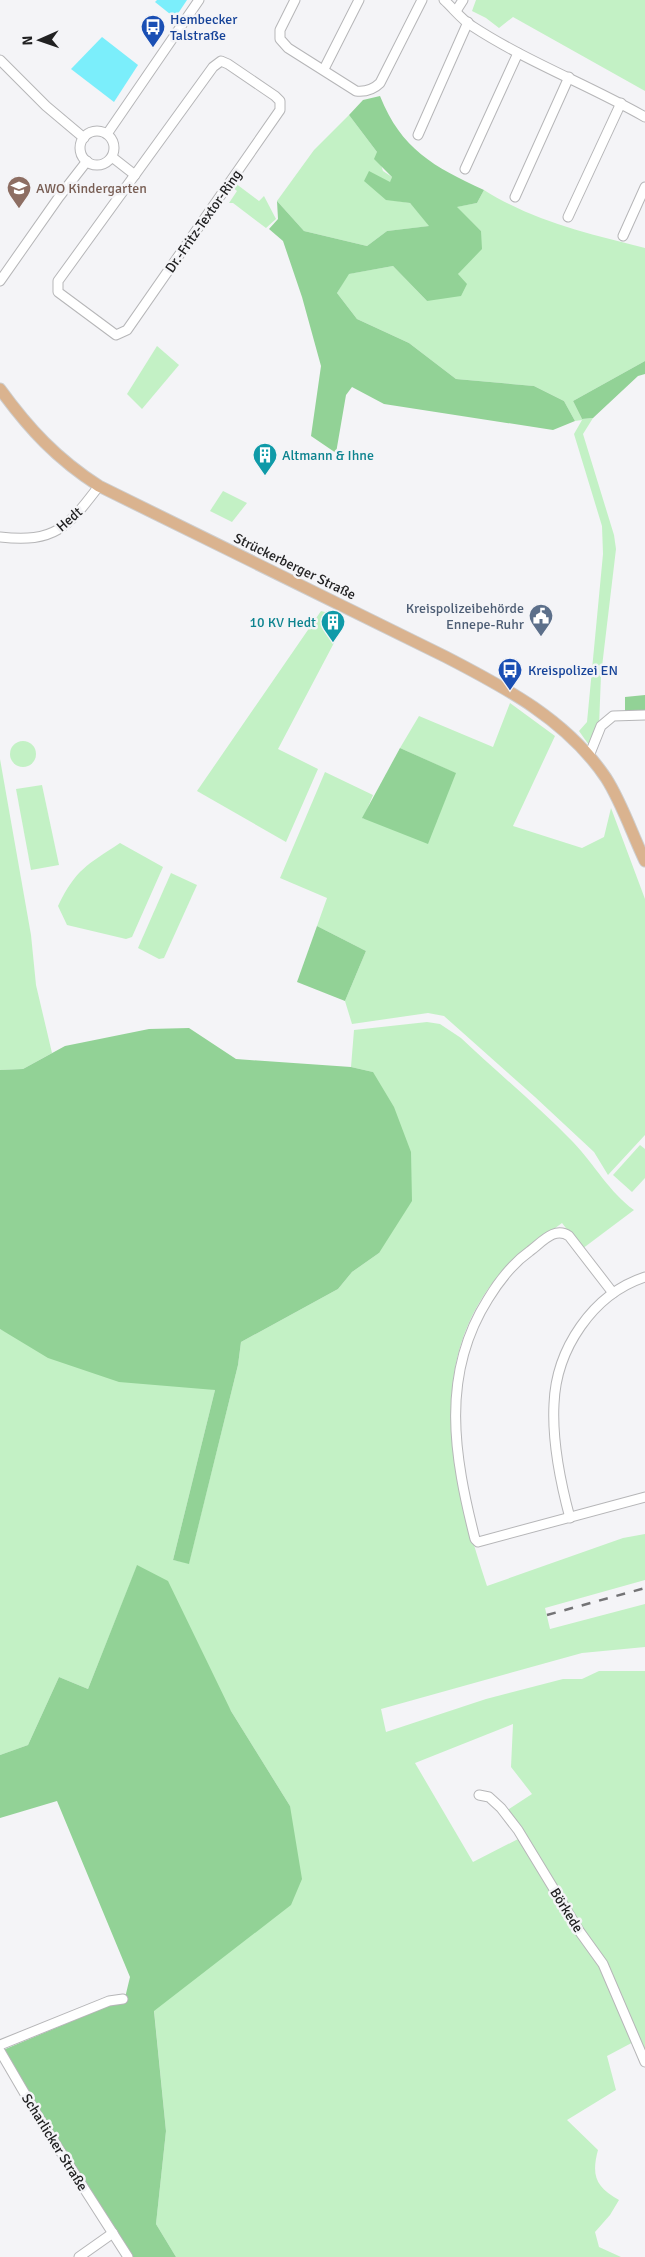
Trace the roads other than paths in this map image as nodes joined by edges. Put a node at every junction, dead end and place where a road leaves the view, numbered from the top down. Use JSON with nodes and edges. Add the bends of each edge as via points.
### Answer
{"nodes":[{"id":1,"x":199,"y":0,"type":"edge"},
{"id":2,"x":295,"y":0,"type":"edge"},
{"id":3,"x":359,"y":0,"type":"edge"},
{"id":4,"x":422,"y":0,"type":"edge"},
{"id":5,"x":444,"y":0,"type":"edge"},
{"id":6,"x":463,"y":0,"type":"edge"},
{"id":7,"x":456,"y":11,"type":"junction"},
{"id":8,"x":468,"y":22,"type":"junction"},
{"id":9,"x":518,"y":53,"type":"junction"},
{"id":10,"x":0,"y":60,"type":"edge"},
{"id":11,"x":324,"y":69,"type":"junction"},
{"id":12,"x":569,"y":77,"type":"junction"},
{"id":13,"x":621,"y":103,"type":"junction"},
{"id":14,"x":645,"y":117,"type":"edge"},
{"id":15,"x":107,"y":134,"type":"junction"},
{"id":16,"x":418,"y":135,"type":"dead end"},
{"id":17,"x":84,"y":138,"type":"junction"},
{"id":18,"x":112,"y":157,"type":"junction"},
{"id":19,"x":87,"y":161,"type":"junction"},
{"id":20,"x":465,"y":170,"type":"dead end"},
{"id":21,"x":135,"y":174,"type":"junction"},
{"id":22,"x":645,"y":187,"type":"edge"},
{"id":23,"x":515,"y":197,"type":"dead end"},
{"id":24,"x":568,"y":217,"type":"dead end"},
{"id":25,"x":622,"y":236,"type":"dead end"},
{"id":26,"x":0,"y":281,"type":"edge"},
{"id":27,"x":0,"y":388,"type":"edge"},
{"id":28,"x":99,"y":486,"type":"junction"},
{"id":29,"x":0,"y":538,"type":"edge"},
{"id":30,"x":645,"y":715,"type":"edge"},
{"id":31,"x":590,"y":756,"type":"junction"},
{"id":32,"x":645,"y":861,"type":"edge"},
{"id":33,"x":645,"y":1277,"type":"edge"},
{"id":34,"x":613,"y":1293,"type":"junction"},
{"id":35,"x":645,"y":1496,"type":"edge"},
{"id":36,"x":570,"y":1518,"type":"junction"},
{"id":37,"x":479,"y":1795,"type":"dead end"},
{"id":38,"x":123,"y":1999,"type":"dead end"},
{"id":39,"x":0,"y":2045,"type":"edge"},
{"id":40,"x":0,"y":2051,"type":"edge"},
{"id":41,"x":645,"y":2062,"type":"edge"},
{"id":42,"x":113,"y":2232,"type":"junction"},
{"id":43,"x":79,"y":2257,"type":"edge"},
{"id":44,"x":128,"y":2257,"type":"edge"}],
"edges":[{"from":1,"to":15,"type":"street"},
{"from":2,"to":11,"type":"street","via":[[280,30],[280,40]]},
{"from":3,"to":11,"type":"street"},
{"from":4,"to":11,"type":"street","via":[[374,89],[356,91]]},
{"from":5,"to":7,"type":"street"},
{"from":6,"to":7,"type":"street"},
{"from":7,"to":8,"type":"street"},
{"from":8,"to":9,"type":"street"},
{"from":8,"to":16,"type":"street"},
{"from":9,"to":12,"type":"street"},
{"from":9,"to":20,"type":"street"},
{"from":10,"to":17,"type":"street"},
{"from":12,"to":13,"type":"street"},
{"from":12,"to":23,"type":"street"},
{"from":13,"to":14,"type":"street"},
{"from":13,"to":24,"type":"street"},
{"from":15,"to":17,"type":"street","via":[[96,131]]},
{"from":15,"to":18,"type":"street","via":[[114,143]]},
{"from":17,"to":19,"type":"street","via":[[81,152]]},
{"from":18,"to":19,"type":"street","via":[[98,165]]},
{"from":18,"to":21,"type":"street"},
{"from":19,"to":26,"type":"street"},
{"from":21,"to":21,"type":"street","name":"Dr.-Fritz-Textor-Ring","via":[[57,284],[58,292],[116,334],[127,330],[278,113],[280,101],[228,64],[218,62]]},
{"from":22,"to":25,"type":"street"},
{"from":27,"to":28,"type":"main road","name":"Strückerberger Straße","via":[[47,446]]},
{"from":28,"to":29,"type":"street","name":"Hedt","via":[[68,523],[56,532],[30,539]]},
{"from":28,"to":31,"type":"main road","name":"Strückerberger Straße","via":[[500,685],[555,722]]},
{"from":30,"to":31,"type":"street","via":[[614,716],[601,726]]},
{"from":31,"to":32,"type":"main road","name":"Strückerberger Straße","via":[[607,780]]},
{"from":33,"to":34,"type":"street"},
{"from":34,"to":36,"type":"street","via":[[590,1313],[582,1325],[566,1352],[556,1386],[556,1450]]},
{"from":34,"to":36,"type":"street","via":[[569,1236],[557,1232],[526,1254],[492,1291],[479,1313],[461,1360],[456,1385],[456,1436],[461,1475],[478,1542]]},
{"from":35,"to":36,"type":"street"},
{"from":37,"to":41,"type":"street","name":"Börkede","via":[[489,1797],[518,1830],[603,1964]]},
{"from":38,"to":39,"type":"street","via":[[109,2001]]},
{"from":40,"to":42,"type":"street","name":"Scharlicker Straße"},
{"from":42,"to":43,"type":"street"},
{"from":42,"to":44,"type":"street","name":"Scharlicker Straße"}]}
